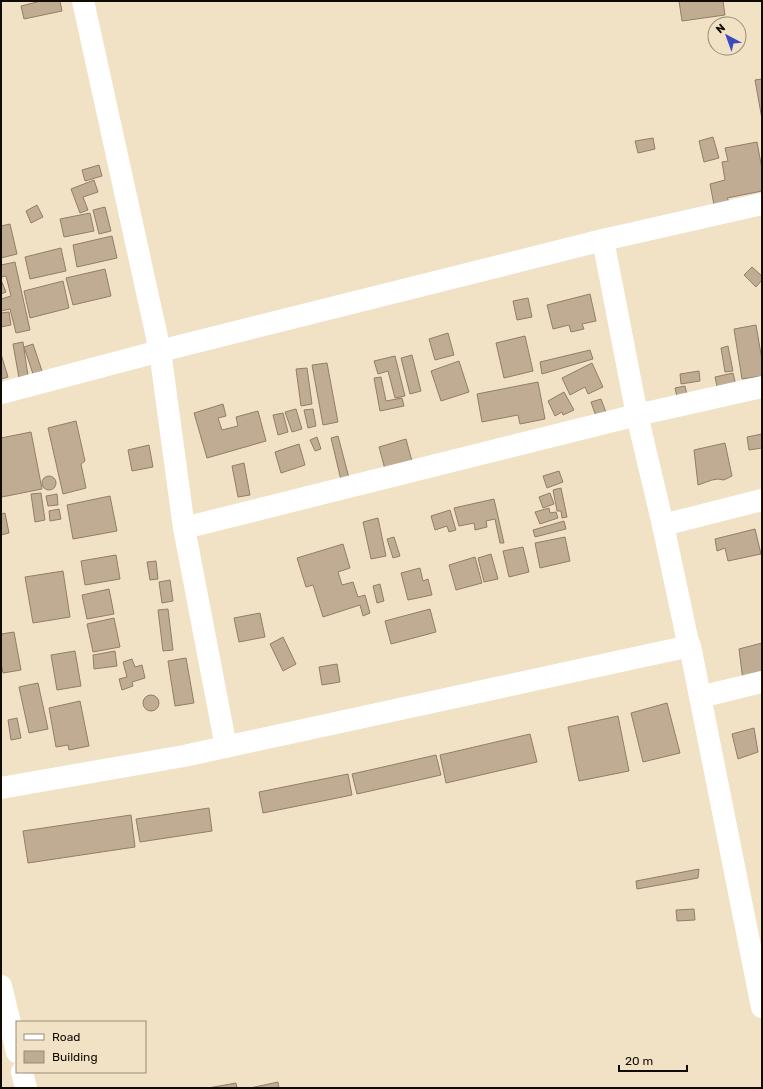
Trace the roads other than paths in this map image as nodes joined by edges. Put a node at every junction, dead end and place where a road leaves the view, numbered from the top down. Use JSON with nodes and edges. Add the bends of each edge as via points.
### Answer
{"nodes":[{"id":1,"x":83,"y":1,"type":"edge"},
{"id":2,"x":762,"y":204,"type":"edge"},
{"id":3,"x":603,"y":240,"type":"junction"},
{"id":4,"x":160,"y":351,"type":"junction"},
{"id":5,"x":762,"y":387,"type":"edge"},
{"id":6,"x":1,"y":393,"type":"edge"},
{"id":7,"x":637,"y":415,"type":"junction"},
{"id":8,"x":762,"y":500,"type":"edge"},
{"id":9,"x":663,"y":525,"type":"junction"},
{"id":10,"x":184,"y":528,"type":"junction"},
{"id":11,"x":689,"y":647,"type":"junction"},
{"id":12,"x":762,"y":682,"type":"edge"},
{"id":13,"x":700,"y":696,"type":"junction"},
{"id":14,"x":226,"y":747,"type":"junction"},
{"id":15,"x":1,"y":788,"type":"edge"},
{"id":16,"x":1,"y":986,"type":"edge"},
{"id":17,"x":762,"y":1007,"type":"edge"},
{"id":18,"x":16,"y":1048,"type":"edge"},
{"id":19,"x":22,"y":1073,"type":"edge"},
{"id":20,"x":26,"y":1088,"type":"edge"}],
"edges":[{"from":1,"to":4,"type":"street"},
{"from":2,"to":3,"type":"street"},
{"from":3,"to":4,"type":"street"},
{"from":3,"to":7,"type":"street"},
{"from":4,"to":6,"type":"street"},
{"from":4,"to":10,"type":"street"},
{"from":5,"to":7,"type":"street"},
{"from":7,"to":9,"type":"street"},
{"from":7,"to":10,"type":"street"},
{"from":8,"to":9,"type":"street"},
{"from":9,"to":11,"type":"street"},
{"from":10,"to":14,"type":"street"},
{"from":11,"to":13,"type":"street"},
{"from":11,"to":14,"type":"street"},
{"from":12,"to":13,"type":"street"},
{"from":13,"to":17,"type":"street"},
{"from":14,"to":15,"type":"street"},
{"from":16,"to":18,"type":"street"},
{"from":19,"to":20,"type":"street"}]}
